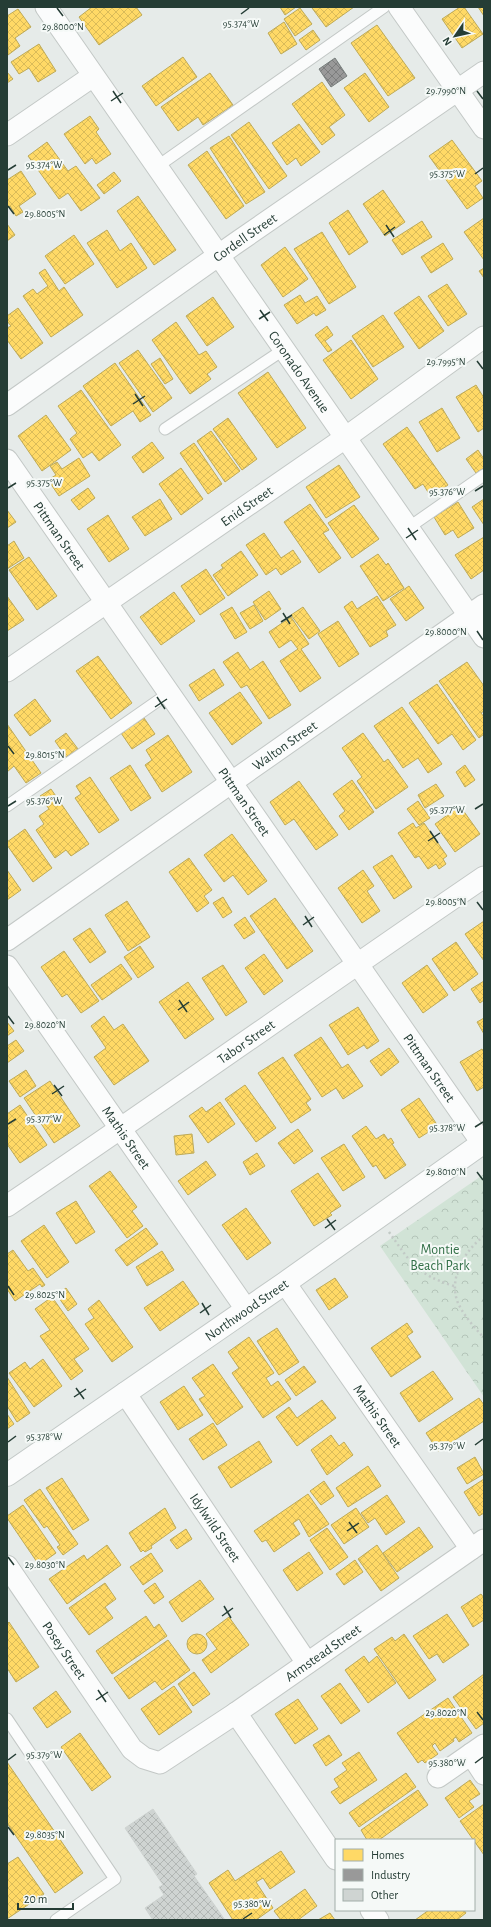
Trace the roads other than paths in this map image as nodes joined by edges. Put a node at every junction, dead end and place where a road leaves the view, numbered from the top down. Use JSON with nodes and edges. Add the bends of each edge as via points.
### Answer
{"nodes":[{"id":1,"x":46,"y":7,"type":"edge"},
{"id":2,"x":384,"y":7,"type":"edge"},
{"id":3,"x":399,"y":7,"type":"edge"},
{"id":4,"x":484,"y":72,"type":"edge"},
{"id":5,"x":93,"y":76,"type":"junction"},
{"id":6,"x":458,"y":90,"type":"junction"},
{"id":7,"x":484,"y":128,"type":"edge"},
{"id":8,"x":7,"y":135,"type":"edge"},
{"id":9,"x":158,"y":166,"type":"junction"},
{"id":10,"x":219,"y":255,"type":"junction"},
{"id":11,"x":484,"y":337,"type":"edge"},
{"id":12,"x":283,"y":350,"type":"junction"},
{"id":13,"x":7,"y":405,"type":"edge"},
{"id":14,"x":165,"y":429,"type":"dead end"},
{"id":15,"x":346,"y":438,"type":"junction"},
{"id":16,"x":7,"y":460,"type":"edge"},
{"id":17,"x":484,"y":475,"type":"edge"},
{"id":18,"x":408,"y":528,"type":"junction"},
{"id":19,"x":106,"y":602,"type":"junction"},
{"id":20,"x":477,"y":610,"type":"edge"},
{"id":21,"x":484,"y":637,"type":"edge"},
{"id":22,"x":7,"y":671,"type":"edge"},
{"id":23,"x":169,"y":693,"type":"junction"},
{"id":24,"x":232,"y":784,"type":"junction"},
{"id":25,"x":7,"y":806,"type":"edge"},
{"id":26,"x":484,"y":877,"type":"edge"},
{"id":27,"x":7,"y":940,"type":"edge"},
{"id":28,"x":357,"y":964,"type":"junction"},
{"id":29,"x":7,"y":966,"type":"edge"},
{"id":30,"x":121,"y":1130,"type":"junction"},
{"id":31,"x":483,"y":1143,"type":"edge"},
{"id":32,"x":7,"y":1206,"type":"edge"},
{"id":33,"x":285,"y":1283,"type":"junction"},
{"id":34,"x":246,"y":1310,"type":"junction"},
{"id":35,"x":124,"y":1393,"type":"junction"},
{"id":36,"x":7,"y":1475,"type":"edge"},
{"id":37,"x":477,"y":1544,"type":"edge"},
{"id":38,"x":7,"y":1566,"type":"edge"},
{"id":39,"x":307,"y":1663,"type":"junction"},
{"id":40,"x":236,"y":1713,"type":"junction"},
{"id":41,"x":7,"y":1719,"type":"edge"},
{"id":42,"x":477,"y":1750,"type":"edge"},
{"id":43,"x":160,"y":1763,"type":"joint"},
{"id":44,"x":484,"y":1774,"type":"edge"},
{"id":45,"x":438,"y":1777,"type":"dead end"},
{"id":46,"x":335,"y":1858,"type":"edge"},
{"id":47,"x":372,"y":1911,"type":"edge"},
{"id":48,"x":56,"y":1920,"type":"edge"},
{"id":49,"x":378,"y":1920,"type":"edge"}],
"edges":[{"from":1,"to":5,"type":"street","name":"Coronado Avenue"},
{"from":2,"to":9,"type":"lane"},
{"from":3,"to":6,"type":"street"},
{"from":4,"to":6,"type":"street","name":"Cordell Street"},
{"from":5,"to":8,"type":"street"},
{"from":5,"to":9,"type":"street","name":"Coronado Avenue"},
{"from":6,"to":7,"type":"street"},
{"from":6,"to":10,"type":"street","name":"Cordell Street"},
{"from":9,"to":10,"type":"street","name":"Coronado Avenue"},
{"from":10,"to":12,"type":"street","name":"Coronado Avenue"},
{"from":10,"to":13,"type":"street","name":"Cordell Street"},
{"from":11,"to":15,"type":"street","name":"Enid Street"},
{"from":12,"to":14,"type":"lane"},
{"from":12,"to":15,"type":"street","name":"Coronado Avenue"},
{"from":15,"to":18,"type":"street","name":"Coronado Avenue"},
{"from":15,"to":19,"type":"street","name":"Enid Street"},
{"from":16,"to":19,"type":"street","name":"Pittman Street"},
{"from":17,"to":18,"type":"lane"},
{"from":18,"to":20,"type":"street","name":"Coronado Avenue"},
{"from":19,"to":22,"type":"street","name":"Enid Street"},
{"from":19,"to":23,"type":"street","name":"Pittman Street"},
{"from":20,"to":21,"type":"street","name":"Coronado Avenue"},
{"from":20,"to":24,"type":"street","name":"Walton Street"},
{"from":23,"to":24,"type":"street","name":"Pittman Street"},
{"from":23,"to":25,"type":"lane"},
{"from":24,"to":27,"type":"street","name":"Walton Street"},
{"from":24,"to":28,"type":"street","name":"Pittman Street"},
{"from":26,"to":28,"type":"street","name":"Tabor Street"},
{"from":28,"to":30,"type":"street","name":"Tabor Street"},
{"from":28,"to":31,"type":"street","name":"Pittman Street"},
{"from":29,"to":30,"type":"street","name":"Mathis Street"},
{"from":30,"to":32,"type":"street","name":"Tabor Street"},
{"from":30,"to":34,"type":"street","name":"Mathis Street"},
{"from":31,"to":33,"type":"street","name":"Northwood Street"},
{"from":33,"to":34,"type":"street","name":"Northwood Street"},
{"from":33,"to":37,"type":"street","name":"Mathis Street"},
{"from":34,"to":35,"type":"street","name":"Northwood Street"},
{"from":35,"to":36,"type":"street","name":"Northwood Street"},
{"from":35,"to":39,"type":"street","name":"Idylwild Street"},
{"from":37,"to":39,"type":"street","name":"Armstead Street"},
{"from":38,"to":43,"type":"street","name":"Posey Street","via":[[132,1749],[144,1758]]},
{"from":39,"to":40,"type":"street","name":"Armstead Street"},
{"from":40,"to":43,"type":"street","name":"Armstead Street"},
{"from":40,"to":46,"type":"street"},
{"from":41,"to":48,"type":"lane","via":[[115,1879]]},
{"from":42,"to":44,"type":"street"},
{"from":42,"to":45,"type":"street"},
{"from":47,"to":49,"type":"street"}]}
